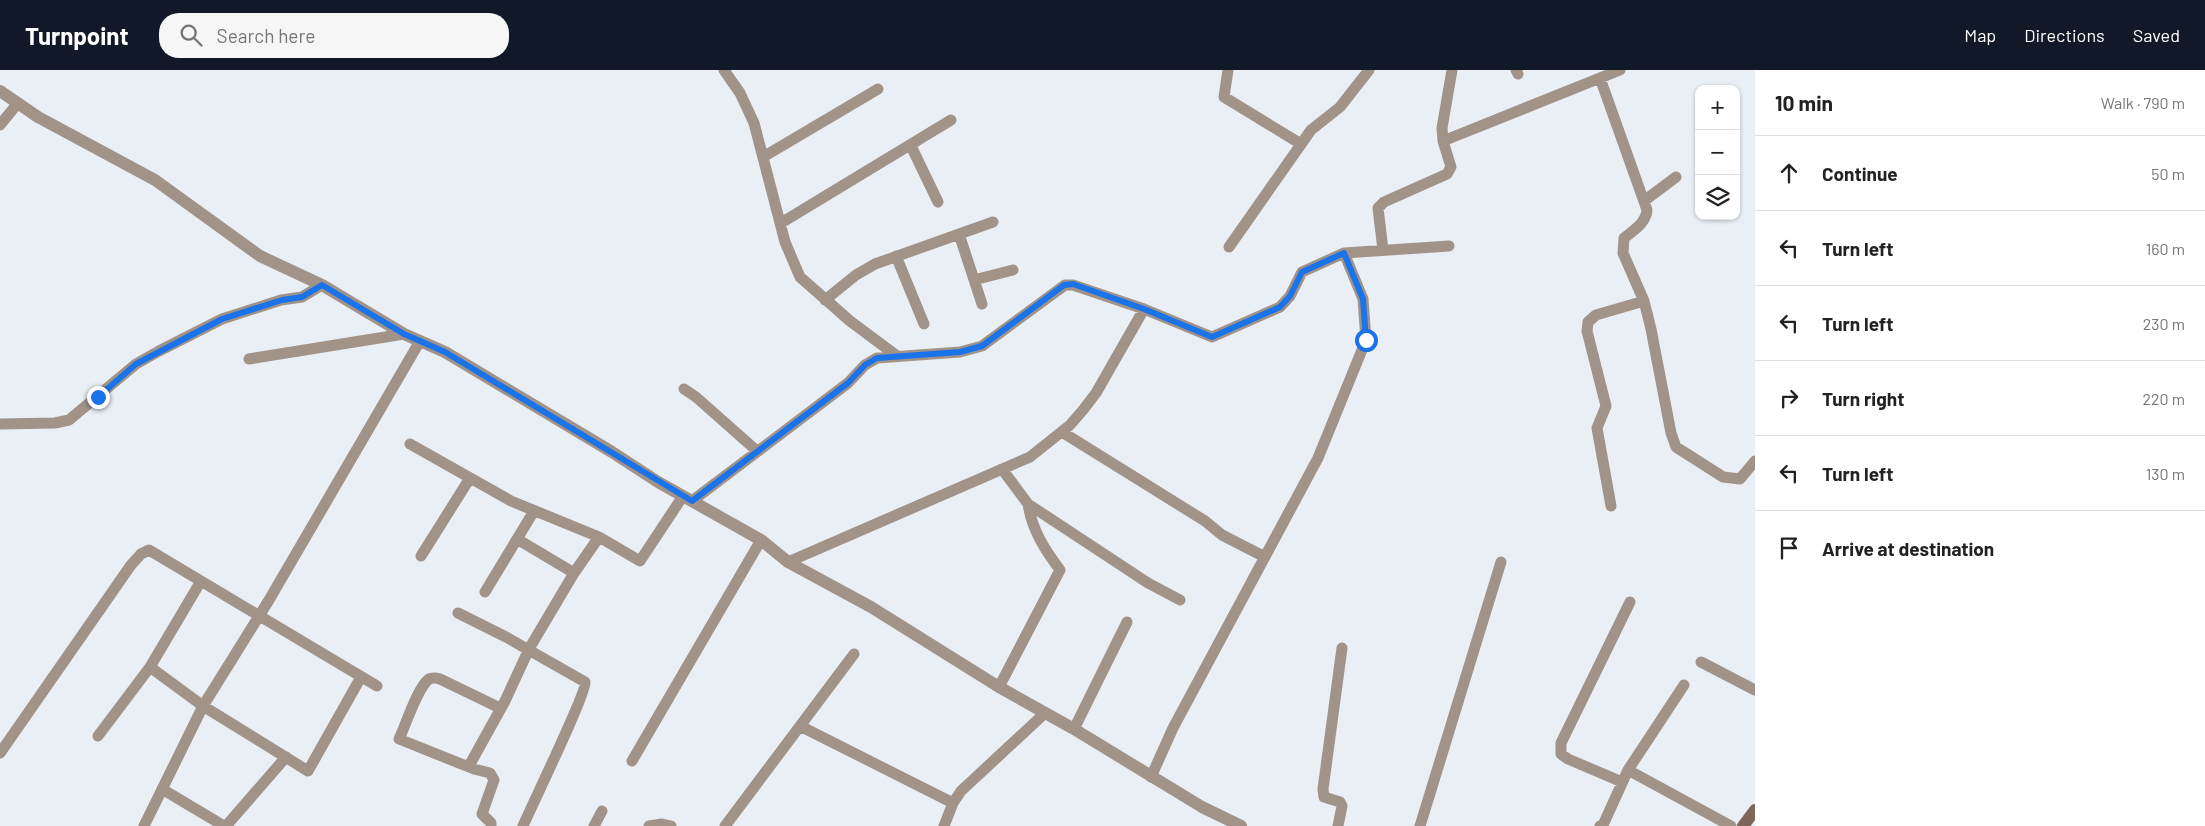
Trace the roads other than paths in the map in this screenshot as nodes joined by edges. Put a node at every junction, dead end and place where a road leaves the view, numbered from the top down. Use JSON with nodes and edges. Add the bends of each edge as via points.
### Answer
{"nodes":[{"id":1,"x":724,"y":70,"type":"edge"},
{"id":2,"x":1228,"y":70,"type":"edge"},
{"id":3,"x":1368,"y":70,"type":"edge"},
{"id":4,"x":1452,"y":70,"type":"edge"},
{"id":5,"x":1620,"y":70,"type":"edge"},
{"id":6,"x":1600,"y":78,"type":"junction"},
{"id":7,"x":878,"y":89,"type":"dead end"},
{"id":8,"x":0,"y":91,"type":"edge"},
{"id":9,"x":18,"y":103,"type":"junction"},
{"id":10,"x":951,"y":120,"type":"dead end"},
{"id":11,"x":0,"y":125,"type":"edge"},
{"id":12,"x":1443,"y":141,"type":"junction"},
{"id":13,"x":1301,"y":144,"type":"junction"},
{"id":14,"x":911,"y":146,"type":"junction"},
{"id":15,"x":763,"y":157,"type":"junction"},
{"id":16,"x":1676,"y":177,"type":"dead end"},
{"id":17,"x":1644,"y":201,"type":"junction"},
{"id":18,"x":938,"y":202,"type":"dead end"},
{"id":19,"x":993,"y":222,"type":"dead end"},
{"id":20,"x":781,"y":223,"type":"junction"},
{"id":21,"x":959,"y":234,"type":"junction"},
{"id":22,"x":1449,"y":246,"type":"dead end"},
{"id":23,"x":1229,"y":247,"type":"dead end"},
{"id":24,"x":1383,"y":250,"type":"junction"},
{"id":25,"x":1344,"y":253,"type":"junction"},
{"id":26,"x":896,"y":256,"type":"junction"},
{"id":27,"x":1013,"y":270,"type":"dead end"},
{"id":28,"x":974,"y":280,"type":"junction"},
{"id":29,"x":322,"y":285,"type":"junction"},
{"id":30,"x":825,"y":300,"type":"junction"},
{"id":31,"x":1644,"y":300,"type":"junction"},
{"id":32,"x":982,"y":304,"type":"dead end"},
{"id":33,"x":1144,"y":309,"type":"junction"},
{"id":34,"x":924,"y":324,"type":"dead end"},
{"id":35,"x":404,"y":334,"type":"junction"},
{"id":36,"x":420,"y":341,"type":"junction"},
{"id":37,"x":897,"y":356,"type":"junction"},
{"id":38,"x":249,"y":359,"type":"dead end"},
{"id":39,"x":684,"y":389,"type":"dead end"},
{"id":40,"x":0,"y":424,"type":"edge"},
{"id":41,"x":1062,"y":432,"type":"junction"},
{"id":42,"x":410,"y":444,"type":"dead end"},
{"id":43,"x":757,"y":451,"type":"junction"},
{"id":44,"x":1755,"y":461,"type":"edge"},
{"id":45,"x":1002,"y":470,"type":"junction"},
{"id":46,"x":470,"y":478,"type":"junction"},
{"id":47,"x":688,"y":498,"type":"junction"},
{"id":48,"x":1028,"y":504,"type":"junction"},
{"id":49,"x":1611,"y":506,"type":"dead end"},
{"id":50,"x":534,"y":512,"type":"junction"},
{"id":51,"x":599,"y":537,"type":"junction"},
{"id":52,"x":518,"y":539,"type":"junction"},
{"id":53,"x":761,"y":540,"type":"junction"},
{"id":54,"x":422,"y":556,"type":"dead end"},
{"id":55,"x":1265,"y":557,"type":"junction"},
{"id":56,"x":788,"y":562,"type":"junction"},
{"id":57,"x":1501,"y":562,"type":"dead end"},
{"id":58,"x":574,"y":573,"type":"junction"},
{"id":59,"x":201,"y":581,"type":"junction"},
{"id":60,"x":486,"y":592,"type":"dead end"},
{"id":61,"x":1180,"y":600,"type":"dead end"},
{"id":62,"x":1630,"y":602,"type":"dead end"},
{"id":63,"x":458,"y":613,"type":"dead end"},
{"id":64,"x":259,"y":616,"type":"junction"},
{"id":65,"x":1127,"y":622,"type":"dead end"},
{"id":66,"x":1342,"y":648,"type":"dead end"},
{"id":67,"x":529,"y":649,"type":"junction"},
{"id":68,"x":854,"y":654,"type":"dead end"},
{"id":69,"x":1701,"y":662,"type":"dead end"},
{"id":70,"x":150,"y":667,"type":"junction"},
{"id":71,"x":361,"y":677,"type":"junction"},
{"id":72,"x":377,"y":686,"type":"dead end"},
{"id":73,"x":1684,"y":686,"type":"dead end"},
{"id":74,"x":999,"y":687,"type":"junction"},
{"id":75,"x":1755,"y":690,"type":"edge"},
{"id":76,"x":203,"y":706,"type":"junction"},
{"id":77,"x":500,"y":708,"type":"junction"},
{"id":78,"x":1045,"y":713,"type":"junction"},
{"id":79,"x":800,"y":726,"type":"junction"},
{"id":80,"x":1074,"y":729,"type":"junction"},
{"id":81,"x":98,"y":736,"type":"dead end"},
{"id":82,"x":0,"y":753,"type":"edge"},
{"id":83,"x":286,"y":756,"type":"junction"},
{"id":84,"x":632,"y":761,"type":"dead end"},
{"id":85,"x":469,"y":766,"type":"junction"},
{"id":86,"x":1628,"y":770,"type":"junction"},
{"id":87,"x":1151,"y":777,"type":"junction"},
{"id":88,"x":1622,"y":782,"type":"junction"},
{"id":89,"x":162,"y":789,"type":"junction"},
{"id":90,"x":953,"y":804,"type":"junction"},
{"id":91,"x":1755,"y":810,"type":"edge"},
{"id":92,"x":602,"y":811,"type":"dead end"},
{"id":93,"x":144,"y":826,"type":"edge"},
{"id":94,"x":225,"y":826,"type":"edge"},
{"id":95,"x":490,"y":826,"type":"edge"},
{"id":96,"x":523,"y":826,"type":"edge"},
{"id":97,"x":594,"y":826,"type":"edge"},
{"id":98,"x":649,"y":826,"type":"edge"},
{"id":99,"x":672,"y":826,"type":"edge"},
{"id":100,"x":725,"y":826,"type":"edge"},
{"id":101,"x":944,"y":826,"type":"edge"},
{"id":102,"x":1241,"y":826,"type":"edge"},
{"id":103,"x":1338,"y":826,"type":"edge"},
{"id":104,"x":1420,"y":826,"type":"edge"},
{"id":105,"x":1600,"y":826,"type":"edge"},
{"id":106,"x":1731,"y":826,"type":"edge"},
{"id":107,"x":1743,"y":826,"type":"edge"}],
"edges":[{"from":1,"to":15,"type":"street","via":[[740,93],[754,123]]},
{"from":2,"to":13,"type":"street","via":[[1224,97]]},
{"from":3,"to":13,"type":"street","via":[[1340,107],[1311,130]]},
{"from":4,"to":12,"type":"street","via":[[1442,128]]},
{"from":5,"to":6,"type":"street"},
{"from":6,"to":12,"type":"street"},
{"from":6,"to":17,"type":"street"},
{"from":7,"to":15,"type":"street"},
{"from":8,"to":9,"type":"street"},
{"from":9,"to":11,"type":"street"},
{"from":9,"to":29,"type":"street","via":[[155,180],[260,256]]},
{"from":10,"to":14,"type":"street"},
{"from":12,"to":24,"type":"street","via":[[1451,167],[1447,174],[1384,202],[1378,208]]},
{"from":13,"to":23,"type":"street"},
{"from":14,"to":18,"type":"street"},
{"from":14,"to":20,"type":"street"},
{"from":15,"to":20,"type":"street"},
{"from":16,"to":17,"type":"street"},
{"from":17,"to":31,"type":"street","via":[[1647,216],[1624,238],[1622,244]]},
{"from":19,"to":21,"type":"street"},
{"from":20,"to":30,"type":"street","via":[[785,242],[800,277]]},
{"from":21,"to":26,"type":"street"},
{"from":21,"to":28,"type":"street"},
{"from":22,"to":24,"type":"street"},
{"from":24,"to":25,"type":"street"},
{"from":25,"to":33,"type":"street","via":[[1302,272],[1290,296],[1280,307],[1212,337]]},
{"from":25,"to":55,"type":"street","via":[[1363,299],[1366,340],[1318,458]]},
{"from":26,"to":30,"type":"street","via":[[875,264]]},
{"from":26,"to":34,"type":"street"},
{"from":27,"to":28,"type":"street"},
{"from":28,"to":32,"type":"street"},
{"from":29,"to":35,"type":"street"},
{"from":29,"to":40,"type":"street","via":[[302,297],[222,319],[159,351],[129,369],[69,420]]},
{"from":30,"to":37,"type":"street"},
{"from":31,"to":44,"type":"street","via":[[1676,447],[1724,477],[1740,479]]},
{"from":31,"to":49,"type":"street","via":[[1596,315],[1588,322],[1587,331],[1606,406],[1597,428]]},
{"from":33,"to":37,"type":"street","via":[[1073,284],[1064,285],[982,346],[960,352]]},
{"from":33,"to":41,"type":"street","via":[[1096,393]]},
{"from":35,"to":36,"type":"street"},
{"from":35,"to":38,"type":"street"},
{"from":36,"to":47,"type":"street","via":[[445,352]]},
{"from":36,"to":64,"type":"street"},
{"from":37,"to":43,"type":"street","via":[[877,358],[865,365],[848,383]]},
{"from":39,"to":43,"type":"street"},
{"from":41,"to":45,"type":"street","via":[[1030,457]]},
{"from":41,"to":55,"type":"street","via":[[1205,520],[1222,535]]},
{"from":42,"to":46,"type":"street"},
{"from":43,"to":47,"type":"street"},
{"from":45,"to":48,"type":"street"},
{"from":45,"to":56,"type":"street"},
{"from":46,"to":50,"type":"street"},
{"from":46,"to":54,"type":"street"},
{"from":47,"to":51,"type":"street","via":[[640,561]]},
{"from":47,"to":53,"type":"street"},
{"from":48,"to":61,"type":"street","via":[[1148,583]]},
{"from":48,"to":74,"type":"street","via":[[1038,537],[1060,570]]},
{"from":50,"to":51,"type":"street"},
{"from":50,"to":52,"type":"street"},
{"from":51,"to":58,"type":"street"},
{"from":52,"to":58,"type":"street"},
{"from":52,"to":60,"type":"street"},
{"from":53,"to":56,"type":"street"},
{"from":53,"to":84,"type":"street"},
{"from":55,"to":87,"type":"street","via":[[1172,728]]},
{"from":56,"to":74,"type":"street","via":[[892,619]]},
{"from":57,"to":104,"type":"street"},
{"from":58,"to":67,"type":"street"},
{"from":59,"to":64,"type":"street"},
{"from":59,"to":70,"type":"street"},
{"from":59,"to":82,"type":"street","via":[[149,550],[141,554]]},
{"from":62,"to":88,"type":"street","via":[[1561,743],[1561,754],[1568,759]]},
{"from":63,"to":67,"type":"street"},
{"from":64,"to":71,"type":"street"},
{"from":64,"to":76,"type":"street"},
{"from":65,"to":80,"type":"street"},
{"from":66,"to":103,"type":"street","via":[[1323,789],[1324,797],[1340,802],[1342,806]]},
{"from":67,"to":77,"type":"street"},
{"from":67,"to":96,"type":"street","via":[[585,682],[586,686]]},
{"from":68,"to":79,"type":"street"},
{"from":69,"to":75,"type":"street"},
{"from":70,"to":76,"type":"street"},
{"from":70,"to":81,"type":"street"},
{"from":71,"to":72,"type":"street"},
{"from":71,"to":83,"type":"street","via":[[308,771]]},
{"from":73,"to":86,"type":"street"},
{"from":74,"to":78,"type":"street"},
{"from":76,"to":83,"type":"street"},
{"from":76,"to":89,"type":"street"},
{"from":77,"to":85,"type":"street"},
{"from":77,"to":85,"type":"street","via":[[435,677],[422,688],[399,739]]},
{"from":78,"to":80,"type":"street"},
{"from":78,"to":90,"type":"street","via":[[961,791]]},
{"from":79,"to":90,"type":"street"},
{"from":79,"to":100,"type":"street"},
{"from":80,"to":87,"type":"street"},
{"from":83,"to":94,"type":"street"},
{"from":85,"to":95,"type":"street","via":[[490,773],[494,780],[482,814]]},
{"from":86,"to":88,"type":"street"},
{"from":86,"to":106,"type":"street"},
{"from":87,"to":102,"type":"street"},
{"from":88,"to":105,"type":"street"},
{"from":89,"to":93,"type":"street"},
{"from":89,"to":94,"type":"street"},
{"from":90,"to":101,"type":"street"},
{"from":91,"to":107,"type":"main road"},
{"from":92,"to":97,"type":"street"},
{"from":98,"to":99,"type":"street"}]}
